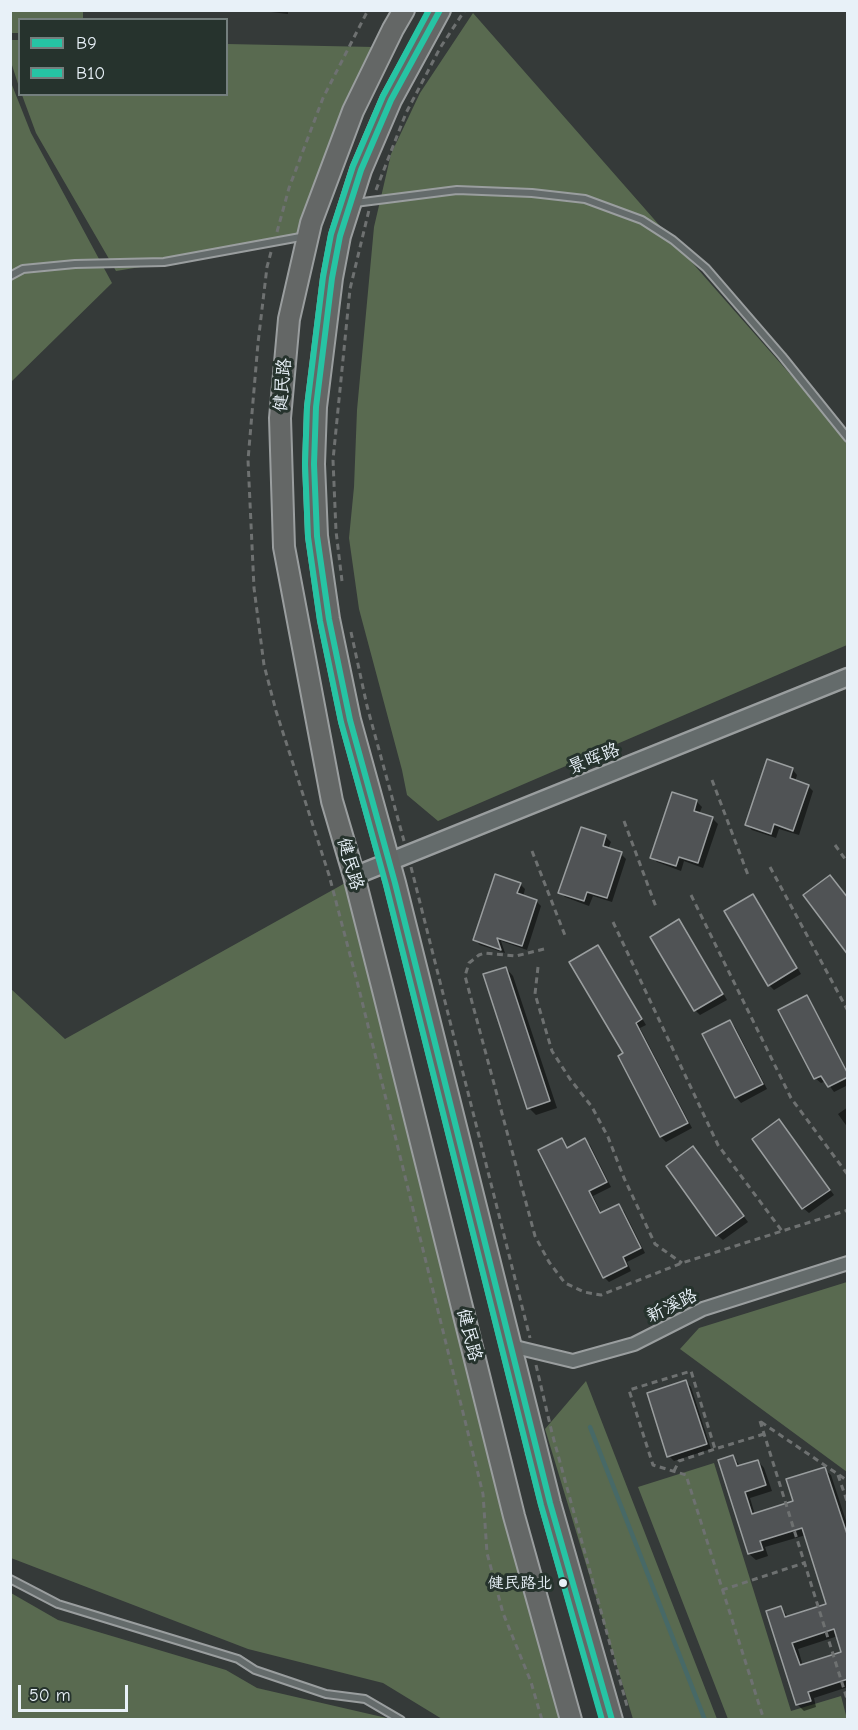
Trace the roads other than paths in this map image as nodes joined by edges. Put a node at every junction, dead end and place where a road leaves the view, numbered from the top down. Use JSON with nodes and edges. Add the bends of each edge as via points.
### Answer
{"nodes":[{"id":1,"x":404,"y":10,"type":"edge"},
{"id":2,"x":440,"y":10,"type":"edge"},
{"id":3,"x":350,"y":203,"type":"junction"},
{"id":4,"x":308,"y":236,"type":"junction"},
{"id":5,"x":10,"y":276,"type":"edge"},
{"id":6,"x":848,"y":438,"type":"edge"},
{"id":7,"x":848,"y":677,"type":"edge"},
{"id":8,"x":389,"y":862,"type":"junction"},
{"id":9,"x":354,"y":876,"type":"junction"},
{"id":10,"x":848,"y":1263,"type":"edge"},
{"id":11,"x":511,"y":1346,"type":"junction"},
{"id":12,"x":10,"y":1579,"type":"edge"},
{"id":13,"x":401,"y":1719,"type":"edge"},
{"id":14,"x":570,"y":1719,"type":"edge"},
{"id":15,"x":612,"y":1719,"type":"edge"}],
"edges":[{"from":1,"to":4,"type":"main road","name":"健民路","via":[[353,111]]},
{"from":2,"to":3,"type":"main road","name":"健民路","via":[[391,100]]},
{"from":3,"to":6,"type":"lane","via":[[457,190],[532,193],[585,200],[642,220],[706,268]]},
{"from":3,"to":8,"type":"main road","name":"健民路","via":[[332,278],[316,407],[317,536],[350,720]]},
{"from":4,"to":5,"type":"lane","via":[[164,261],[23,269]]},
{"from":4,"to":9,"type":"main road","name":"健民路","via":[[289,319],[280,418],[284,547],[332,801]]},
{"from":7,"to":8,"type":"street","name":"景晖路"},
{"from":8,"to":9,"type":"street","name":"景晖路"},
{"from":8,"to":11,"type":"main road","name":"健民路"},
{"from":9,"to":14,"type":"main road","name":"健民路","via":[[514,1516]]},
{"from":10,"to":11,"type":"street","name":"新溪路","via":[[703,1309],[634,1344],[573,1361]]},
{"from":11,"to":15,"type":"main road","name":"健民路","via":[[550,1503]]},
{"from":12,"to":13,"type":"lane","via":[[58,1604],[238,1659],[255,1670],[326,1694],[365,1699]]}]}
